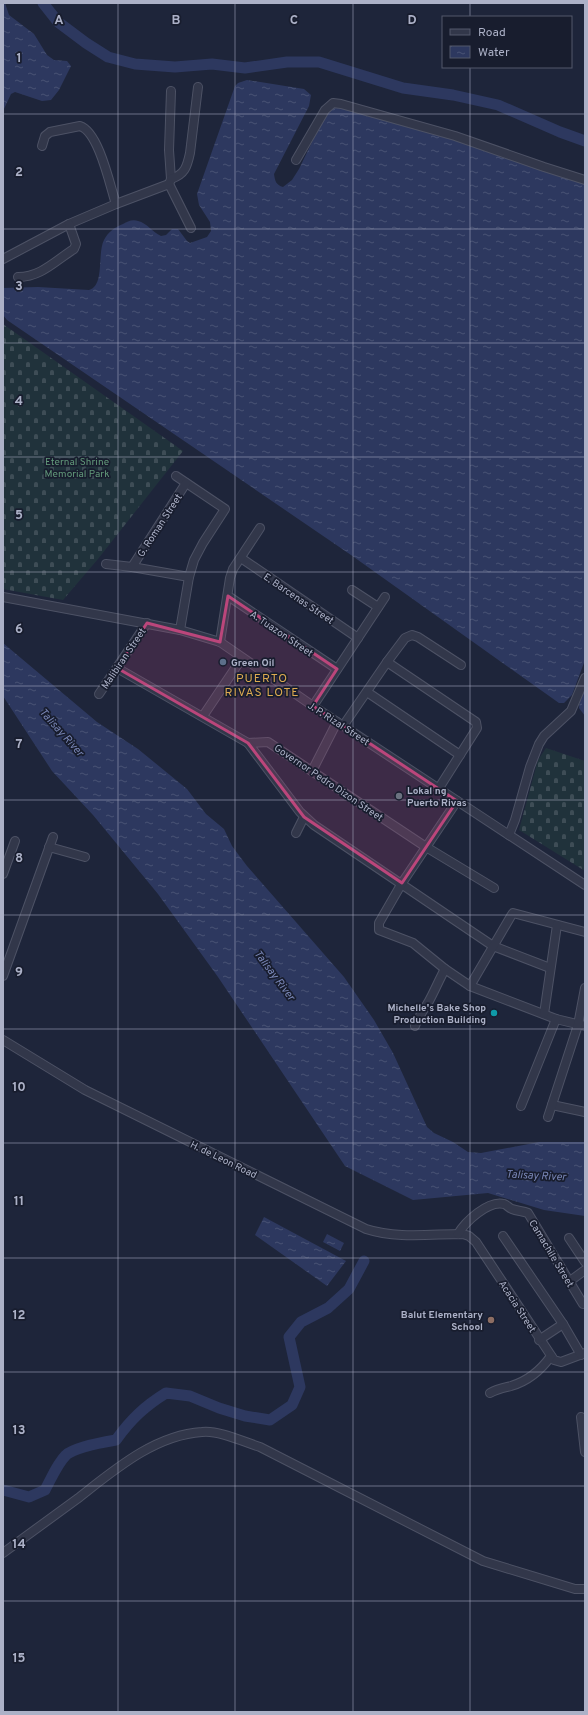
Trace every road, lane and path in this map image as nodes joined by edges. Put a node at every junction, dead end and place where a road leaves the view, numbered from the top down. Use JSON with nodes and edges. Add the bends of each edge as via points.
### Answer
{"nodes":[{"id":1,"x":198,"y":86,"type":"dead end"},
{"id":2,"x":171,"y":91,"type":"dead end"},
{"id":3,"x":42,"y":146,"type":"dead end"},
{"id":4,"x":296,"y":160,"type":"dead end"},
{"id":5,"x":585,"y":180,"type":"edge"},
{"id":6,"x":170,"y":182,"type":"junction"},
{"id":7,"x":116,"y":204,"type":"junction"},
{"id":8,"x":69,"y":224,"type":"junction"},
{"id":9,"x":192,"y":228,"type":"dead end"},
{"id":10,"x":3,"y":259,"type":"edge"},
{"id":11,"x":18,"y":277,"type":"dead end"},
{"id":12,"x":176,"y":476,"type":"dead end"},
{"id":13,"x":186,"y":483,"type":"junction"},
{"id":14,"x":260,"y":528,"type":"dead end"},
{"id":15,"x":241,"y":558,"type":"junction"},
{"id":16,"x":106,"y":564,"type":"dead end"},
{"id":17,"x":132,"y":567,"type":"junction"},
{"id":18,"x":189,"y":577,"type":"junction"},
{"id":19,"x":352,"y":590,"type":"dead end"},
{"id":20,"x":3,"y":596,"type":"edge"},
{"id":21,"x":228,"y":596,"type":"junction"},
{"id":22,"x":385,"y":597,"type":"dead end"},
{"id":23,"x":378,"y":607,"type":"junction"},
{"id":24,"x":147,"y":623,"type":"junction"},
{"id":25,"x":180,"y":630,"type":"junction"},
{"id":26,"x":358,"y":638,"type":"junction"},
{"id":27,"x":220,"y":642,"type":"junction"},
{"id":28,"x":242,"y":658,"type":"junction"},
{"id":29,"x":387,"y":662,"type":"junction"},
{"id":30,"x":461,"y":665,"type":"dead end"},
{"id":31,"x":117,"y":668,"type":"junction"},
{"id":32,"x":337,"y":669,"type":"junction"},
{"id":33,"x":585,"y":678,"type":"edge"},
{"id":34,"x":367,"y":692,"type":"junction"},
{"id":35,"x":99,"y":694,"type":"dead end"},
{"id":36,"x":313,"y":706,"type":"junction"},
{"id":37,"x":203,"y":716,"type":"junction"},
{"id":38,"x":340,"y":724,"type":"junction"},
{"id":39,"x":248,"y":743,"type":"junction"},
{"id":40,"x":460,"y":755,"type":"junction"},
{"id":41,"x":312,"y":771,"type":"junction"},
{"id":42,"x":439,"y":788,"type":"junction"},
{"id":43,"x":457,"y":801,"type":"junction"},
{"id":44,"x":304,"y":817,"type":"junction"},
{"id":45,"x":296,"y":833,"type":"dead end"},
{"id":46,"x":509,"y":835,"type":"junction"},
{"id":47,"x":53,"y":837,"type":"dead end"},
{"id":48,"x":16,"y":841,"type":"dead end"},
{"id":49,"x":49,"y":847,"type":"junction"},
{"id":50,"x":426,"y":847,"type":"junction"},
{"id":51,"x":85,"y":857,"type":"dead end"},
{"id":52,"x":3,"y":874,"type":"edge"},
{"id":53,"x":402,"y":883,"type":"junction"},
{"id":54,"x":585,"y":885,"type":"edge"},
{"id":55,"x":494,"y":888,"type":"dead end"},
{"id":56,"x":557,"y":925,"type":"junction"},
{"id":57,"x":585,"y":932,"type":"edge"},
{"id":58,"x":493,"y":946,"type":"junction"},
{"id":59,"x":550,"y":968,"type":"junction"},
{"id":60,"x":445,"y":969,"type":"junction"},
{"id":61,"x":3,"y":976,"type":"edge"},
{"id":62,"x":470,"y":986,"type":"junction"},
{"id":63,"x":585,"y":988,"type":"edge"},
{"id":64,"x":544,"y":1014,"type":"junction"},
{"id":65,"x":556,"y":1019,"type":"junction"},
{"id":66,"x":582,"y":1025,"type":"edge"},
{"id":67,"x":415,"y":1026,"type":"dead end"},
{"id":68,"x":3,"y":1040,"type":"edge"},
{"id":69,"x":552,"y":1105,"type":"junction"},
{"id":70,"x":520,"y":1106,"type":"dead end"},
{"id":71,"x":585,"y":1112,"type":"edge"},
{"id":72,"x":548,"y":1117,"type":"dead end"},
{"id":73,"x":458,"y":1234,"type":"junction"},
{"id":74,"x":503,"y":1236,"type":"dead end"},
{"id":75,"x":569,"y":1238,"type":"dead end"},
{"id":76,"x":585,"y":1262,"type":"edge"},
{"id":77,"x":585,"y":1270,"type":"edge"},
{"id":78,"x":570,"y":1281,"type":"junction"},
{"id":79,"x":583,"y":1304,"type":"dead end"},
{"id":80,"x":563,"y":1324,"type":"junction"},
{"id":81,"x":539,"y":1340,"type":"junction"},
{"id":82,"x":583,"y":1354,"type":"edge"},
{"id":83,"x":551,"y":1356,"type":"junction"},
{"id":84,"x":490,"y":1393,"type":"dead end"},
{"id":85,"x":581,"y":1417,"type":"dead end"},
{"id":86,"x":585,"y":1452,"type":"edge"},
{"id":87,"x":3,"y":1553,"type":"edge"},
{"id":88,"x":585,"y":1590,"type":"edge"}],
"edges":[{"from":1,"to":6,"type":"street","via":[[187,164],[180,176]]},
{"from":2,"to":6,"type":"street"},
{"from":3,"to":7,"type":"street","via":[[45,136],[50,132],[84,127],[103,161]]},
{"from":4,"to":5,"type":"street","via":[[325,110],[333,104],[341,104],[455,136]]},
{"from":6,"to":7,"type":"street"},
{"from":6,"to":9,"type":"street"},
{"from":7,"to":8,"type":"street"},
{"from":8,"to":10,"type":"street"},
{"from":8,"to":11,"type":"street","via":[[76,241],[74,249],[41,272],[28,277]]},
{"from":12,"to":13,"type":"street"},
{"from":13,"to":17,"type":"street","name":"G. Roman Street"},
{"from":13,"to":18,"type":"street","via":[[225,509],[194,560]]},
{"from":14,"to":15,"type":"street"},
{"from":15,"to":21,"type":"street","via":[[230,578]]},
{"from":15,"to":26,"type":"street","name":"E. Barcenas Street"},
{"from":16,"to":17,"type":"street"},
{"from":17,"to":18,"type":"street"},
{"from":18,"to":25,"type":"street"},
{"from":19,"to":23,"type":"street"},
{"from":20,"to":24,"type":"street","name":"J. P. Rizal Street"},
{"from":21,"to":27,"type":"street"},
{"from":21,"to":32,"type":"street","name":"A. Tuazon Street"},
{"from":22,"to":23,"type":"street"},
{"from":23,"to":26,"type":"street"},
{"from":24,"to":25,"type":"street","name":"J. P. Rizal Street"},
{"from":24,"to":31,"type":"street","name":"Malibiran Street"},
{"from":25,"to":27,"type":"street","name":"J. P. Rizal Street"},
{"from":26,"to":32,"type":"street"},
{"from":27,"to":28,"type":"street","name":"J. P. Rizal Street"},
{"from":28,"to":36,"type":"street","name":"J. P. Rizal Street"},
{"from":28,"to":37,"type":"street"},
{"from":29,"to":30,"type":"street","via":[[406,638],[412,635]]},
{"from":29,"to":34,"type":"street"},
{"from":29,"to":40,"type":"street","via":[[476,722],[477,728]]},
{"from":31,"to":35,"type":"street","name":"Malibiran Street"},
{"from":31,"to":37,"type":"street"},
{"from":32,"to":36,"type":"street"},
{"from":33,"to":46,"type":"street","via":[[571,711],[539,744]]},
{"from":34,"to":38,"type":"street"},
{"from":34,"to":40,"type":"street"},
{"from":36,"to":38,"type":"street","name":"J. P. Rizal Street"},
{"from":37,"to":39,"type":"street"},
{"from":38,"to":41,"type":"street"},
{"from":38,"to":42,"type":"street","name":"J. P. Rizal Street"},
{"from":39,"to":41,"type":"street","name":"Governor Pedro Dizon Street","via":[[268,742]]},
{"from":39,"to":44,"type":"street"},
{"from":40,"to":42,"type":"street"},
{"from":41,"to":50,"type":"street","name":"Governor Pedro Dizon Street"},
{"from":42,"to":43,"type":"street","name":"J. P. Rizal Street"},
{"from":43,"to":46,"type":"street","name":"J. P. Rizal Street"},
{"from":43,"to":50,"type":"street"},
{"from":44,"to":45,"type":"street"},
{"from":44,"to":53,"type":"street"},
{"from":46,"to":54,"type":"street","name":"J. P. Rizal Street"},
{"from":47,"to":49,"type":"street"},
{"from":48,"to":52,"type":"street"},
{"from":49,"to":51,"type":"street"},
{"from":49,"to":61,"type":"street"},
{"from":50,"to":53,"type":"street"},
{"from":50,"to":55,"type":"street","name":"Governor Pedro Dizon Street"},
{"from":53,"to":58,"type":"street"},
{"from":53,"to":60,"type":"street","via":[[379,922],[379,930],[413,943]]},
{"from":56,"to":57,"type":"street"},
{"from":56,"to":58,"type":"street","via":[[513,913]]},
{"from":56,"to":59,"type":"street"},
{"from":58,"to":59,"type":"street"},
{"from":58,"to":62,"type":"street"},
{"from":59,"to":64,"type":"street"},
{"from":60,"to":62,"type":"street"},
{"from":60,"to":67,"type":"street"},
{"from":62,"to":64,"type":"street"},
{"from":63,"to":66,"type":"street"},
{"from":64,"to":65,"type":"street"},
{"from":65,"to":66,"type":"street"},
{"from":65,"to":70,"type":"street"},
{"from":66,"to":69,"type":"street"},
{"from":68,"to":73,"type":"street","name":"H. de Leon Road","via":[[85,1090],[366,1229],[400,1235]]},
{"from":69,"to":71,"type":"street"},
{"from":69,"to":72,"type":"street"},
{"from":73,"to":78,"type":"street","name":"Camachile Street","via":[[471,1217],[497,1204],[521,1210],[528,1213]]},
{"from":73,"to":81,"type":"street","name":"Acacia Street","via":[[469,1236],[476,1242]]},
{"from":74,"to":80,"type":"street"},
{"from":75,"to":76,"type":"street"},
{"from":77,"to":78,"type":"street"},
{"from":78,"to":79,"type":"street","name":"Camachile Street"},
{"from":80,"to":81,"type":"street"},
{"from":80,"to":82,"type":"street"},
{"from":81,"to":83,"type":"street","name":"Acacia Street"},
{"from":82,"to":83,"type":"street","via":[[560,1362]]},
{"from":83,"to":84,"type":"street","via":[[542,1369],[533,1376]]},
{"from":85,"to":86,"type":"street"},
{"from":87,"to":88,"type":"street","via":[[148,1448],[175,1437],[203,1431],[230,1436],[260,1448],[483,1561]]}]}
